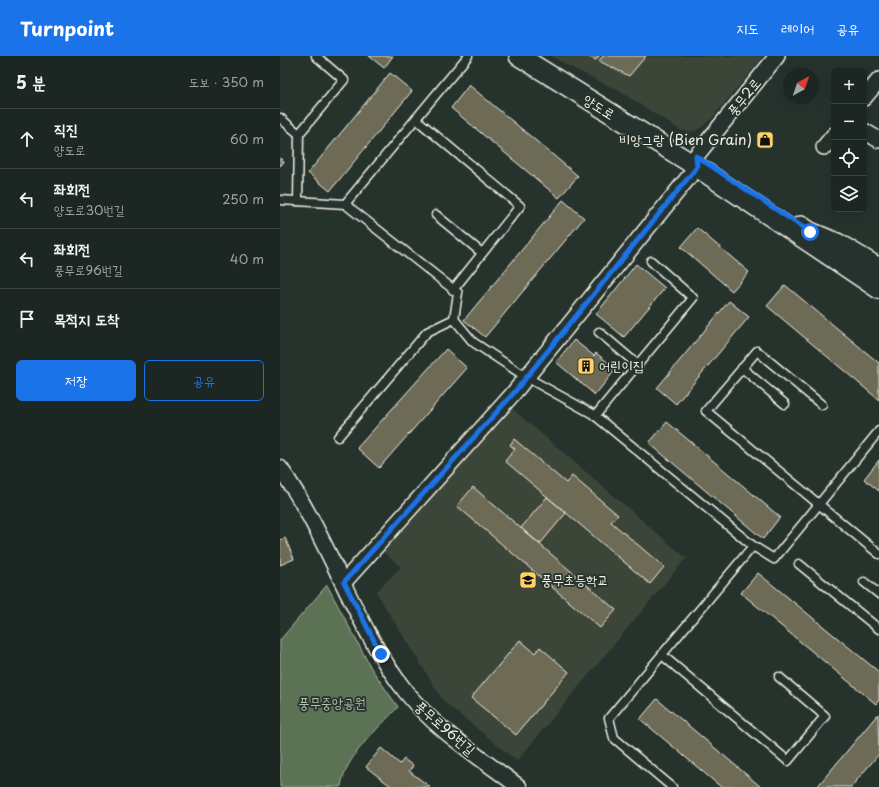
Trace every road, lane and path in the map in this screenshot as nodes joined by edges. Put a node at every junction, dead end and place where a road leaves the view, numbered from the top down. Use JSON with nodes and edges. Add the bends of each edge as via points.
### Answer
{"nodes":[{"id":1,"x":316,"y":56,"type":"edge"},
{"id":2,"x":468,"y":56,"type":"edge"},
{"id":3,"x":519,"y":56,"type":"edge"},
{"id":4,"x":534,"y":56,"type":"edge"},
{"id":5,"x":777,"y":56,"type":"edge"},
{"id":6,"x":879,"y":80,"type":"edge"},
{"id":7,"x":867,"y":94,"type":"edge"},
{"id":8,"x":280,"y":118,"type":"edge"},
{"id":9,"x":416,"y":119,"type":"junction"},
{"id":10,"x":867,"y":132,"type":"edge"},
{"id":11,"x":299,"y":134,"type":"junction"},
{"id":12,"x":879,"y":140,"type":"edge"},
{"id":13,"x":696,"y":162,"type":"junction"},
{"id":14,"x":280,"y":200,"type":"edge"},
{"id":15,"x":298,"y":201,"type":"junction"},
{"id":16,"x":345,"y":204,"type":"junction"},
{"id":17,"x":436,"y":215,"type":"dead end"},
{"id":18,"x":482,"y":253,"type":"junction"},
{"id":19,"x":651,"y":261,"type":"dead end"},
{"id":20,"x":879,"y":268,"type":"edge"},
{"id":21,"x":453,"y":290,"type":"junction"},
{"id":22,"x":879,"y":290,"type":"edge"},
{"id":23,"x":454,"y":319,"type":"junction"},
{"id":24,"x":599,"y":332,"type":"dead end"},
{"id":25,"x":638,"y":365,"type":"junction"},
{"id":26,"x":742,"y":368,"type":"junction"},
{"id":27,"x":526,"y":377,"type":"junction"},
{"id":28,"x":785,"y":404,"type":"dead end"},
{"id":29,"x":822,"y":405,"type":"dead end"},
{"id":30,"x":595,"y":416,"type":"junction"},
{"id":31,"x":879,"y":431,"type":"edge"},
{"id":32,"x":338,"y":437,"type":"dead end"},
{"id":33,"x":280,"y":468,"type":"edge"},
{"id":34,"x":819,"y":504,"type":"junction"},
{"id":35,"x":753,"y":546,"type":"junction"},
{"id":36,"x":879,"y":554,"type":"edge"},
{"id":37,"x":798,"y":564,"type":"dead end"},
{"id":38,"x":344,"y":582,"type":"junction"},
{"id":39,"x":864,"y":582,"type":"dead end"},
{"id":40,"x":879,"y":594,"type":"edge"},
{"id":41,"x":879,"y":629,"type":"edge"},
{"id":42,"x":662,"y":655,"type":"junction"},
{"id":43,"x":779,"y":677,"type":"dead end"},
{"id":44,"x":519,"y":787,"type":"edge"},
{"id":45,"x":672,"y":787,"type":"edge"}],
"edges":[{"from":1,"to":11,"type":"lane","via":[[344,80]]},
{"from":2,"to":9,"type":"lane"},
{"from":3,"to":13,"type":"street","name":"양도로"},
{"from":4,"to":13,"type":"street","name":"양도로"},
{"from":5,"to":13,"type":"street","name":"풍무2로"},
{"from":6,"to":7,"type":"street"},
{"from":8,"to":11,"type":"lane"},
{"from":9,"to":16,"type":"lane"},
{"from":9,"to":18,"type":"lane","via":[[520,206]]},
{"from":10,"to":12,"type":"street"},
{"from":11,"to":15,"type":"lane"},
{"from":13,"to":20,"type":"street","name":"양도로","via":[[810,232],[837,243]]},
{"from":13,"to":22,"type":"street","name":"양도로"},
{"from":13,"to":27,"type":"street","name":"풍무2로"},
{"from":14,"to":15,"type":"lane"},
{"from":15,"to":16,"type":"lane"},
{"from":16,"to":21,"type":"lane"},
{"from":17,"to":18,"type":"lane"},
{"from":18,"to":21,"type":"lane"},
{"from":19,"to":25,"type":"lane","via":[[693,298]]},
{"from":21,"to":23,"type":"lane","via":[[458,293]]},
{"from":23,"to":27,"type":"lane","via":[[472,342]]},
{"from":23,"to":32,"type":"lane","via":[[427,332]]},
{"from":24,"to":25,"type":"lane"},
{"from":25,"to":30,"type":"lane"},
{"from":26,"to":28,"type":"lane"},
{"from":26,"to":29,"type":"lane","via":[[757,351]]},
{"from":26,"to":34,"type":"lane","via":[[706,411]]},
{"from":27,"to":30,"type":"lane"},
{"from":27,"to":38,"type":"street","name":"풍무2로"},
{"from":30,"to":35,"type":"lane"},
{"from":31,"to":34,"type":"lane"},
{"from":33,"to":38,"type":"street","name":"풍무로96번길","via":[[305,508]]},
{"from":34,"to":35,"type":"lane","via":[[774,558]]},
{"from":34,"to":36,"type":"lane"},
{"from":35,"to":42,"type":"lane"},
{"from":37,"to":41,"type":"lane"},
{"from":38,"to":44,"type":"street","name":"풍무로96번길","via":[[381,654],[416,703],[443,729]]},
{"from":39,"to":40,"type":"lane"},
{"from":42,"to":43,"type":"lane","via":[[788,761],[825,716]]},
{"from":42,"to":45,"type":"lane","via":[[609,718],[614,738]]}]}
